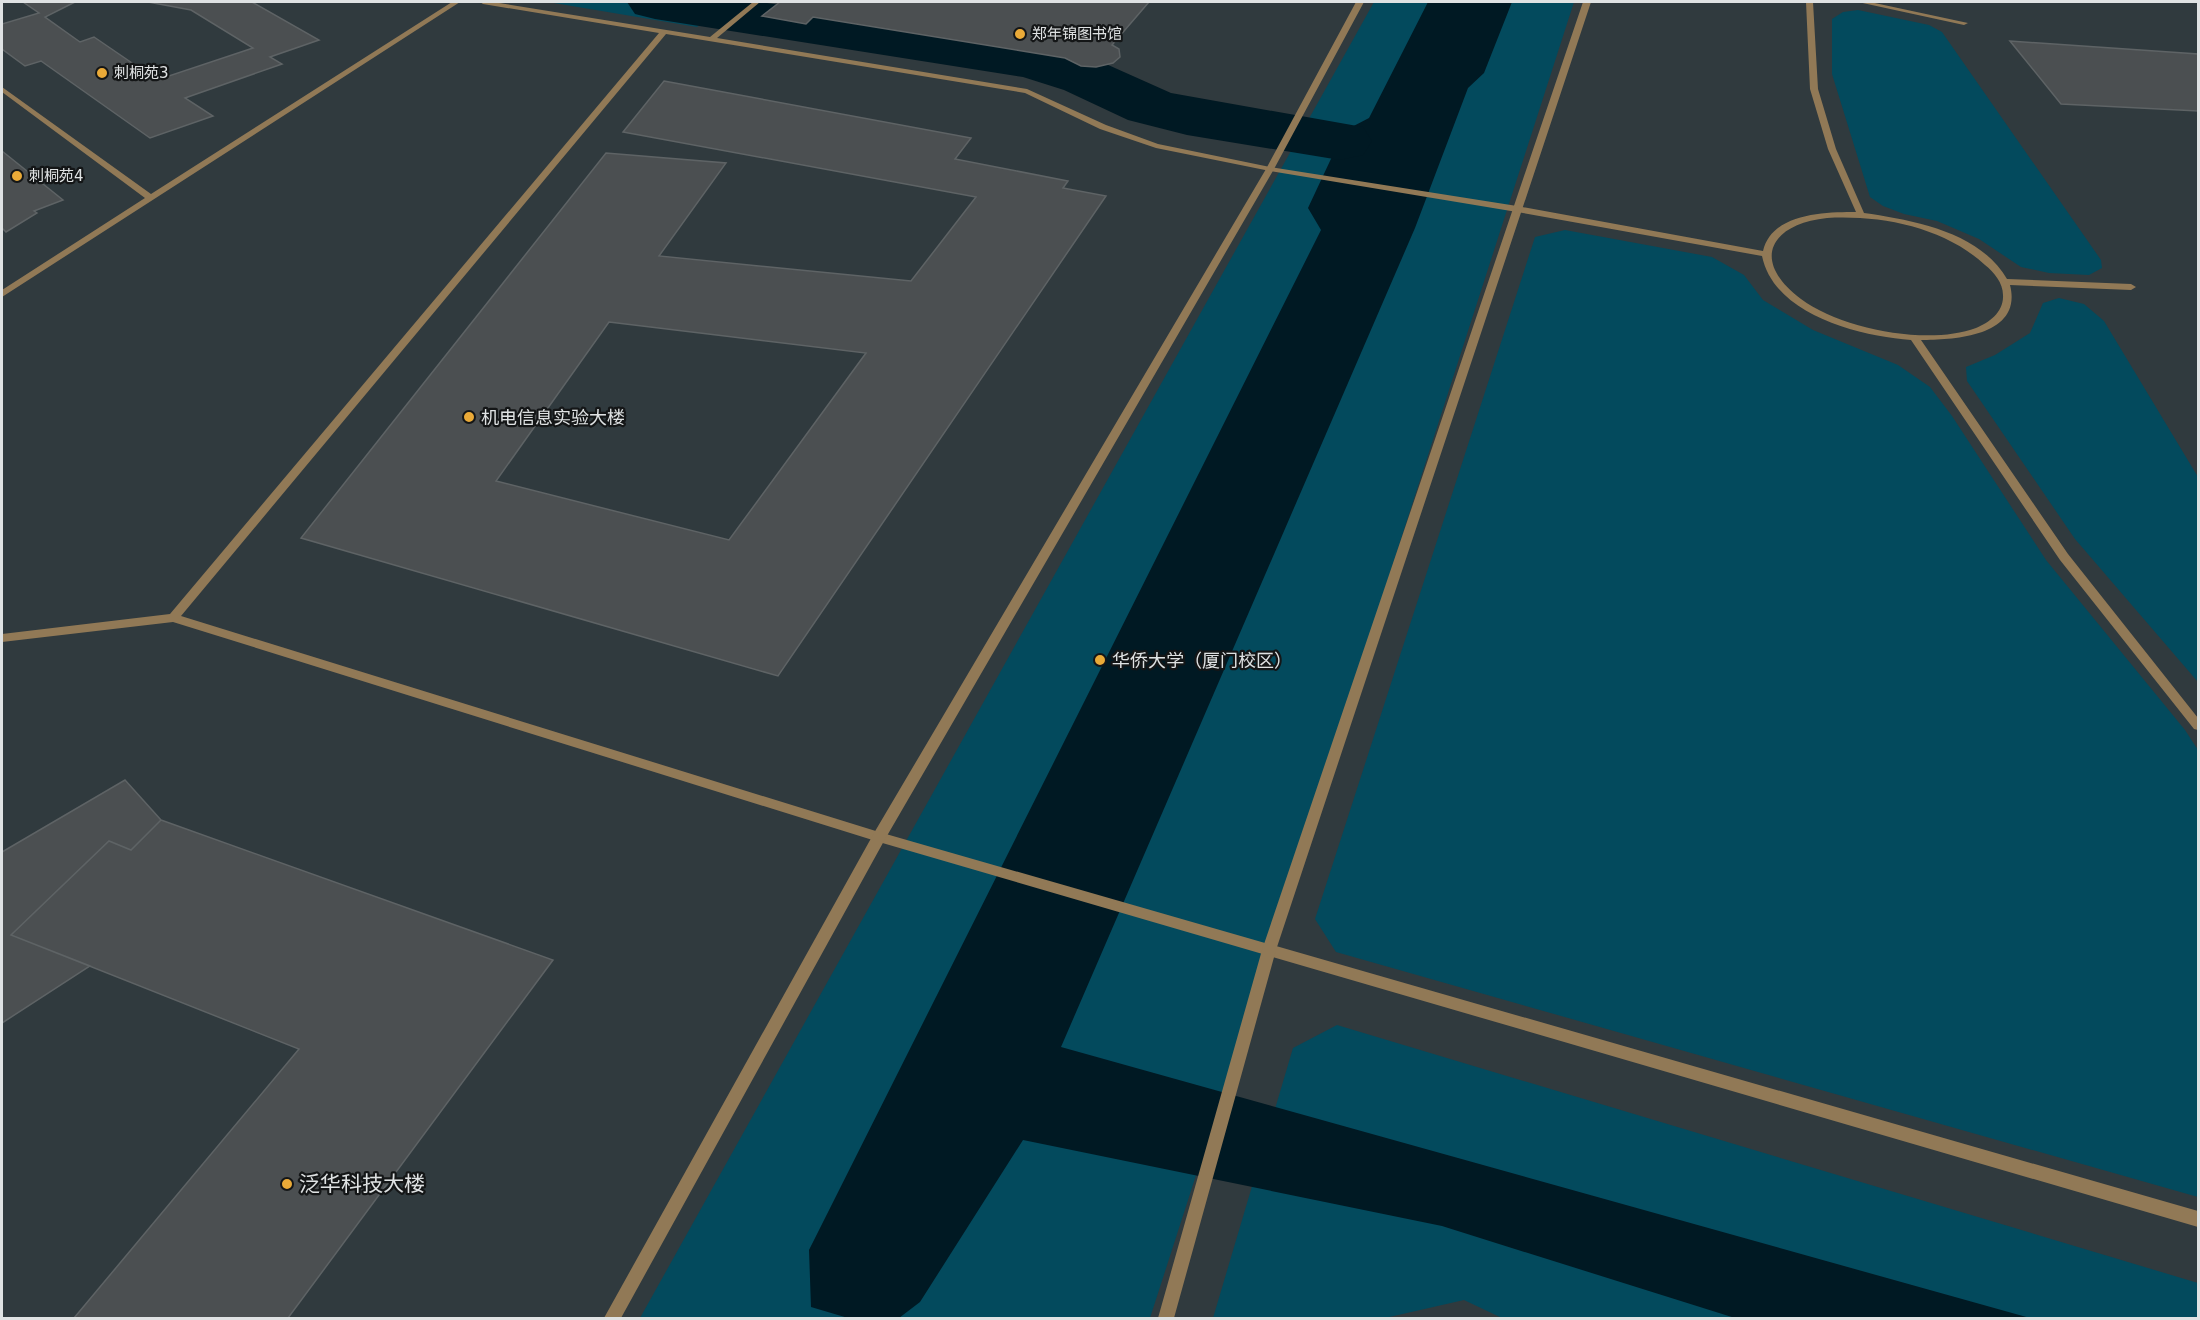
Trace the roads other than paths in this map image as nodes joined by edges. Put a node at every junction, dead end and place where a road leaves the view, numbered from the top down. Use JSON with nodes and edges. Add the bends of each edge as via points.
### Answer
{"nodes":[{"id":1,"x":456,"y":2,"type":"edge"},
{"id":2,"x":483,"y":2,"type":"edge"},
{"id":3,"x":1360,"y":2,"type":"edge"},
{"id":4,"x":1587,"y":2,"type":"edge"},
{"id":5,"x":1810,"y":2,"type":"edge"},
{"id":6,"x":1862,"y":2,"type":"edge"},
{"id":7,"x":756,"y":3,"type":"edge"},
{"id":8,"x":1964,"y":23,"type":"dead end"},
{"id":9,"x":665,"y":31,"type":"junction"},
{"id":10,"x":713,"y":38,"type":"junction"},
{"id":11,"x":2,"y":89,"type":"edge"},
{"id":12,"x":1270,"y":169,"type":"junction"},
{"id":13,"x":151,"y":198,"type":"junction"},
{"id":14,"x":1517,"y":209,"type":"junction"},
{"id":15,"x":1861,"y":215,"type":"junction"},
{"id":16,"x":1765,"y":254,"type":"junction"},
{"id":17,"x":2004,"y":282,"type":"junction"},
{"id":18,"x":2131,"y":287,"type":"dead end"},
{"id":19,"x":2,"y":294,"type":"edge"},
{"id":20,"x":1915,"y":338,"type":"junction"},
{"id":21,"x":173,"y":618,"type":"junction"},
{"id":22,"x":2,"y":638,"type":"edge"},
{"id":23,"x":2199,"y":726,"type":"edge"},
{"id":24,"x":879,"y":837,"type":"junction"},
{"id":25,"x":1269,"y":950,"type":"junction"},
{"id":26,"x":2199,"y":1219,"type":"edge"},
{"id":27,"x":612,"y":1318,"type":"edge"},
{"id":28,"x":1167,"y":1318,"type":"edge"}],
"edges":[{"from":1,"to":13,"type":"street"},
{"from":2,"to":9,"type":"street"},
{"from":3,"to":12,"type":"street"},
{"from":4,"to":14,"type":"street"},
{"from":5,"to":15,"type":"street","via":[[1814,89],[1832,149]]},
{"from":6,"to":8,"type":"street"},
{"from":7,"to":10,"type":"street"},
{"from":9,"to":10,"type":"street"},
{"from":9,"to":21,"type":"street"},
{"from":10,"to":12,"type":"street","via":[[1027,91],[1103,127],[1156,146]]},
{"from":11,"to":13,"type":"street"},
{"from":12,"to":14,"type":"street"},
{"from":12,"to":24,"type":"street"},
{"from":13,"to":19,"type":"street"},
{"from":14,"to":16,"type":"street"},
{"from":14,"to":25,"type":"street"},
{"from":15,"to":16,"type":"street","via":[[1824,216],[1794,223],[1773,236]]},
{"from":15,"to":17,"type":"street","via":[[1933,230],[1965,245],[1990,263]]},
{"from":16,"to":20,"type":"street","via":[[1769,272],[1784,290],[1808,308],[1877,333]]},
{"from":17,"to":18,"type":"street"},
{"from":17,"to":20,"type":"street","via":[[2008,300],[2000,317],[1980,329],[1951,337]]},
{"from":20,"to":23,"type":"street","via":[[2064,557]]},
{"from":21,"to":22,"type":"street"},
{"from":21,"to":24,"type":"street"},
{"from":24,"to":25,"type":"street"},
{"from":24,"to":27,"type":"street"},
{"from":25,"to":26,"type":"street"},
{"from":25,"to":28,"type":"street"}]}
